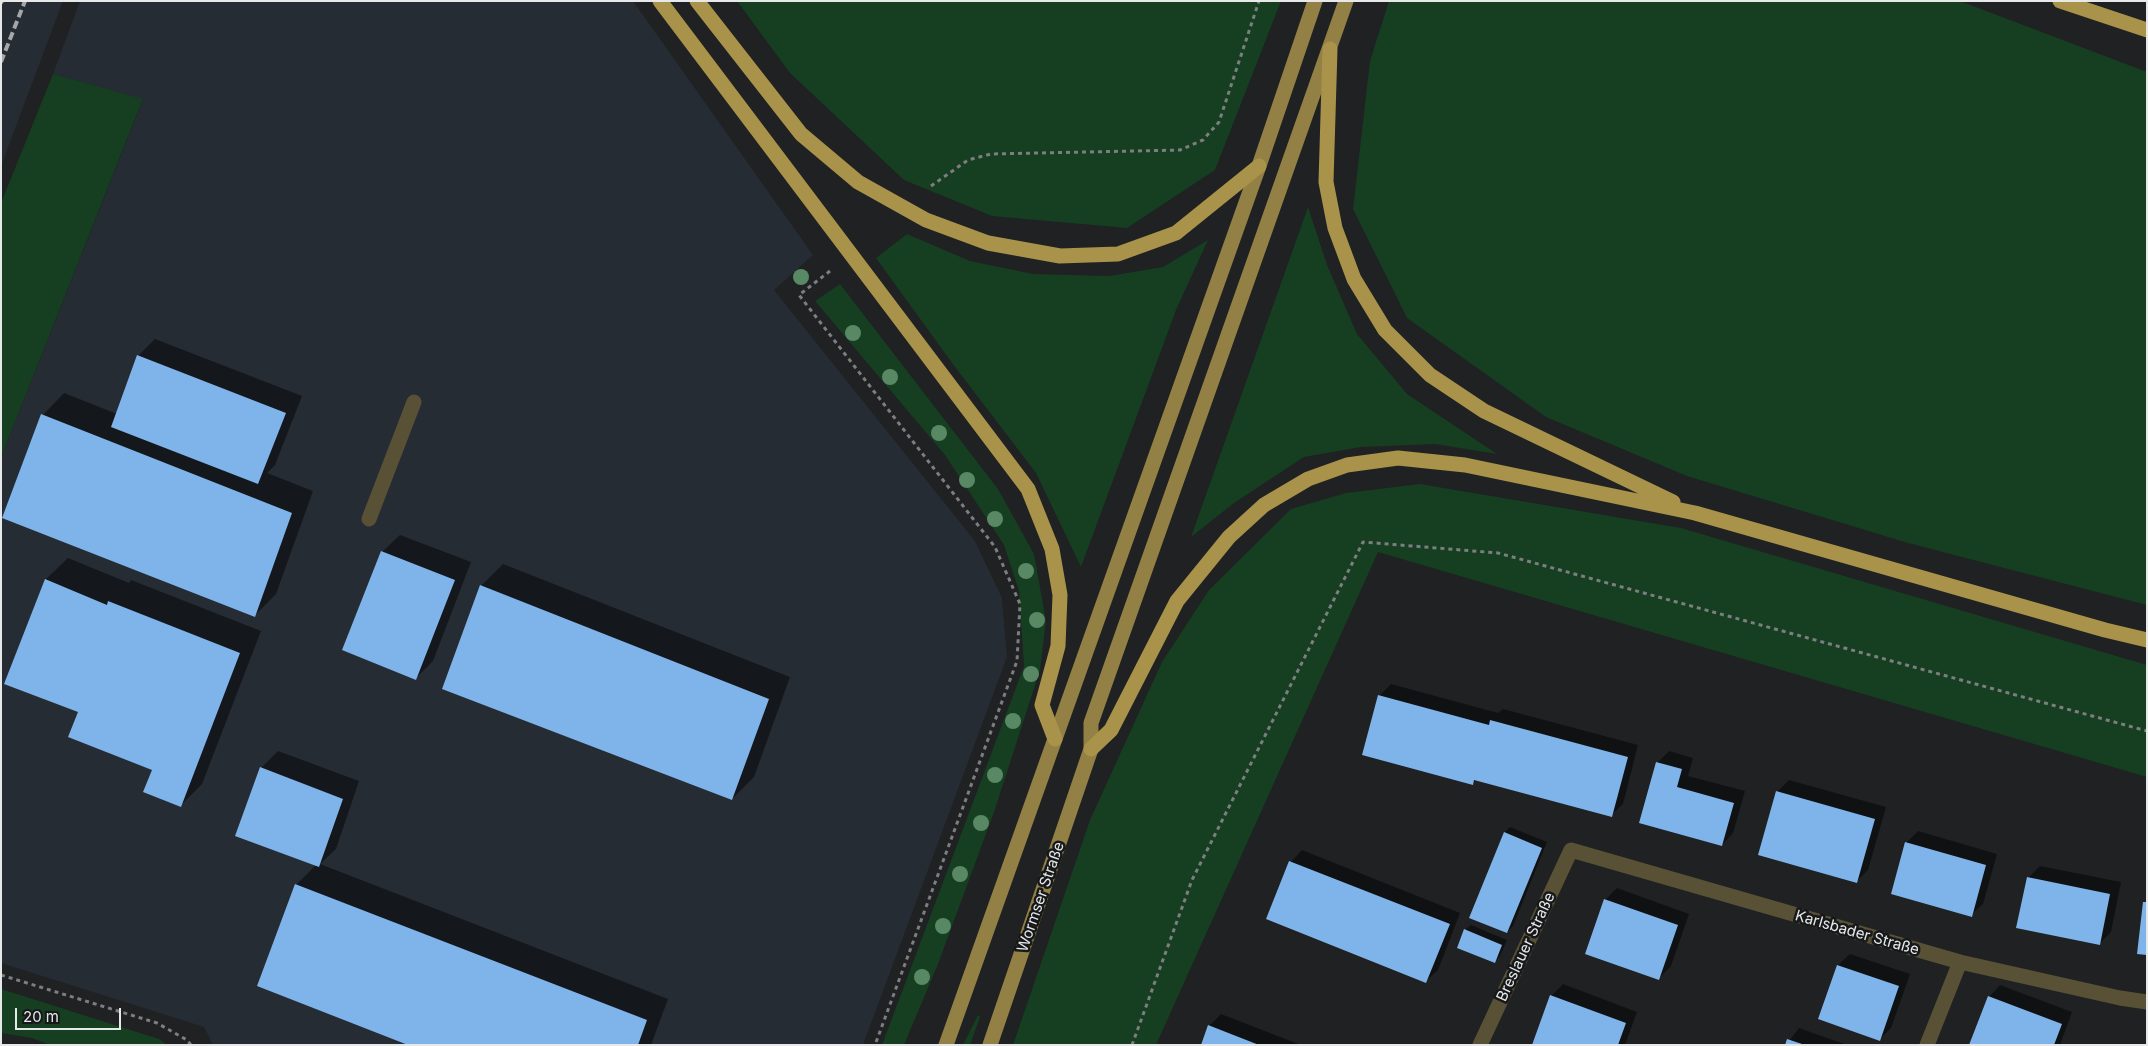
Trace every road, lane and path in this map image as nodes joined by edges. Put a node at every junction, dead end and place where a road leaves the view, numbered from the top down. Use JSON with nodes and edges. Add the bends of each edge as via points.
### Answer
{"nodes":[{"id":1,"x":660,"y":1,"type":"edge"},
{"id":2,"x":697,"y":1,"type":"edge"},
{"id":3,"x":1259,"y":1,"type":"edge"},
{"id":4,"x":1315,"y":1,"type":"edge"},
{"id":5,"x":1346,"y":1,"type":"edge"},
{"id":6,"x":2060,"y":1,"type":"edge"},
{"id":7,"x":2147,"y":30,"type":"edge"},
{"id":8,"x":1330,"y":49,"type":"junction"},
{"id":9,"x":1259,"y":166,"type":"junction"},
{"id":10,"x":931,"y":186,"type":"dead end"},
{"id":11,"x":832,"y":269,"type":"dead end"},
{"id":12,"x":414,"y":402,"type":"dead end"},
{"id":13,"x":1695,"y":513,"type":"junction"},
{"id":14,"x":369,"y":519,"type":"dead end"},
{"id":15,"x":2147,"y":640,"type":"edge"},
{"id":16,"x":2147,"y":731,"type":"edge"},
{"id":17,"x":1055,"y":739,"type":"junction"},
{"id":18,"x":1090,"y":749,"type":"junction"},
{"id":19,"x":1572,"y":850,"type":"joint"},
{"id":20,"x":1960,"y":962,"type":"junction"},
{"id":21,"x":1,"y":975,"type":"edge"},
{"id":22,"x":2147,"y":1002,"type":"edge"},
{"id":23,"x":191,"y":1045,"type":"edge"},
{"id":24,"x":875,"y":1045,"type":"edge"},
{"id":25,"x":946,"y":1045,"type":"edge"},
{"id":26,"x":990,"y":1045,"type":"edge"},
{"id":27,"x":1132,"y":1045,"type":"edge"},
{"id":28,"x":1480,"y":1045,"type":"edge"},
{"id":29,"x":1927,"y":1045,"type":"edge"}],
"edges":[{"from":1,"to":17,"type":"highway","via":[[1028,488],[1052,549],[1060,595],[1058,646],[1042,705]]},
{"from":2,"to":9,"type":"highway","via":[[801,134],[858,182],[926,220],[988,244],[1060,256],[1118,254],[1176,233]]},
{"from":3,"to":10,"type":"path","via":[[1219,122],[1203,140],[1180,150],[992,154],[968,160]]},
{"from":4,"to":9,"type":"main road"},
{"from":5,"to":8,"type":"main road","name":"Wormser Straße"},
{"from":6,"to":7,"type":"highway"},
{"from":8,"to":13,"type":"highway","via":[[1326,182],[1335,228],[1354,279],[1385,330],[1430,374],[1484,411]]},
{"from":8,"to":18,"type":"main road","name":"Wormser Straße","via":[[1091,723]]},
{"from":9,"to":17,"type":"main road"},
{"from":11,"to":24,"type":"path","via":[[799,295],[995,547],[1020,604],[1017,661]]},
{"from":12,"to":14,"type":"street"},
{"from":13,"to":15,"type":"highway"},
{"from":13,"to":18,"type":"highway","via":[[1465,465],[1398,458],[1347,465],[1308,479],[1264,506],[1228,537],[1177,601],[1111,730]]},
{"from":16,"to":27,"type":"path","via":[[1498,553],[1363,542],[1192,880]]},
{"from":17,"to":25,"type":"main road"},
{"from":18,"to":26,"type":"main road","name":"Wormser Straße"},
{"from":19,"to":20,"type":"street","name":"Karlsbader Straße"},
{"from":19,"to":28,"type":"street","name":"Breslauer Straße"},
{"from":20,"to":22,"type":"street","name":"Karlsbader Straße"},
{"from":20,"to":29,"type":"street"},
{"from":21,"to":23,"type":"path","via":[[157,1023]]}]}
